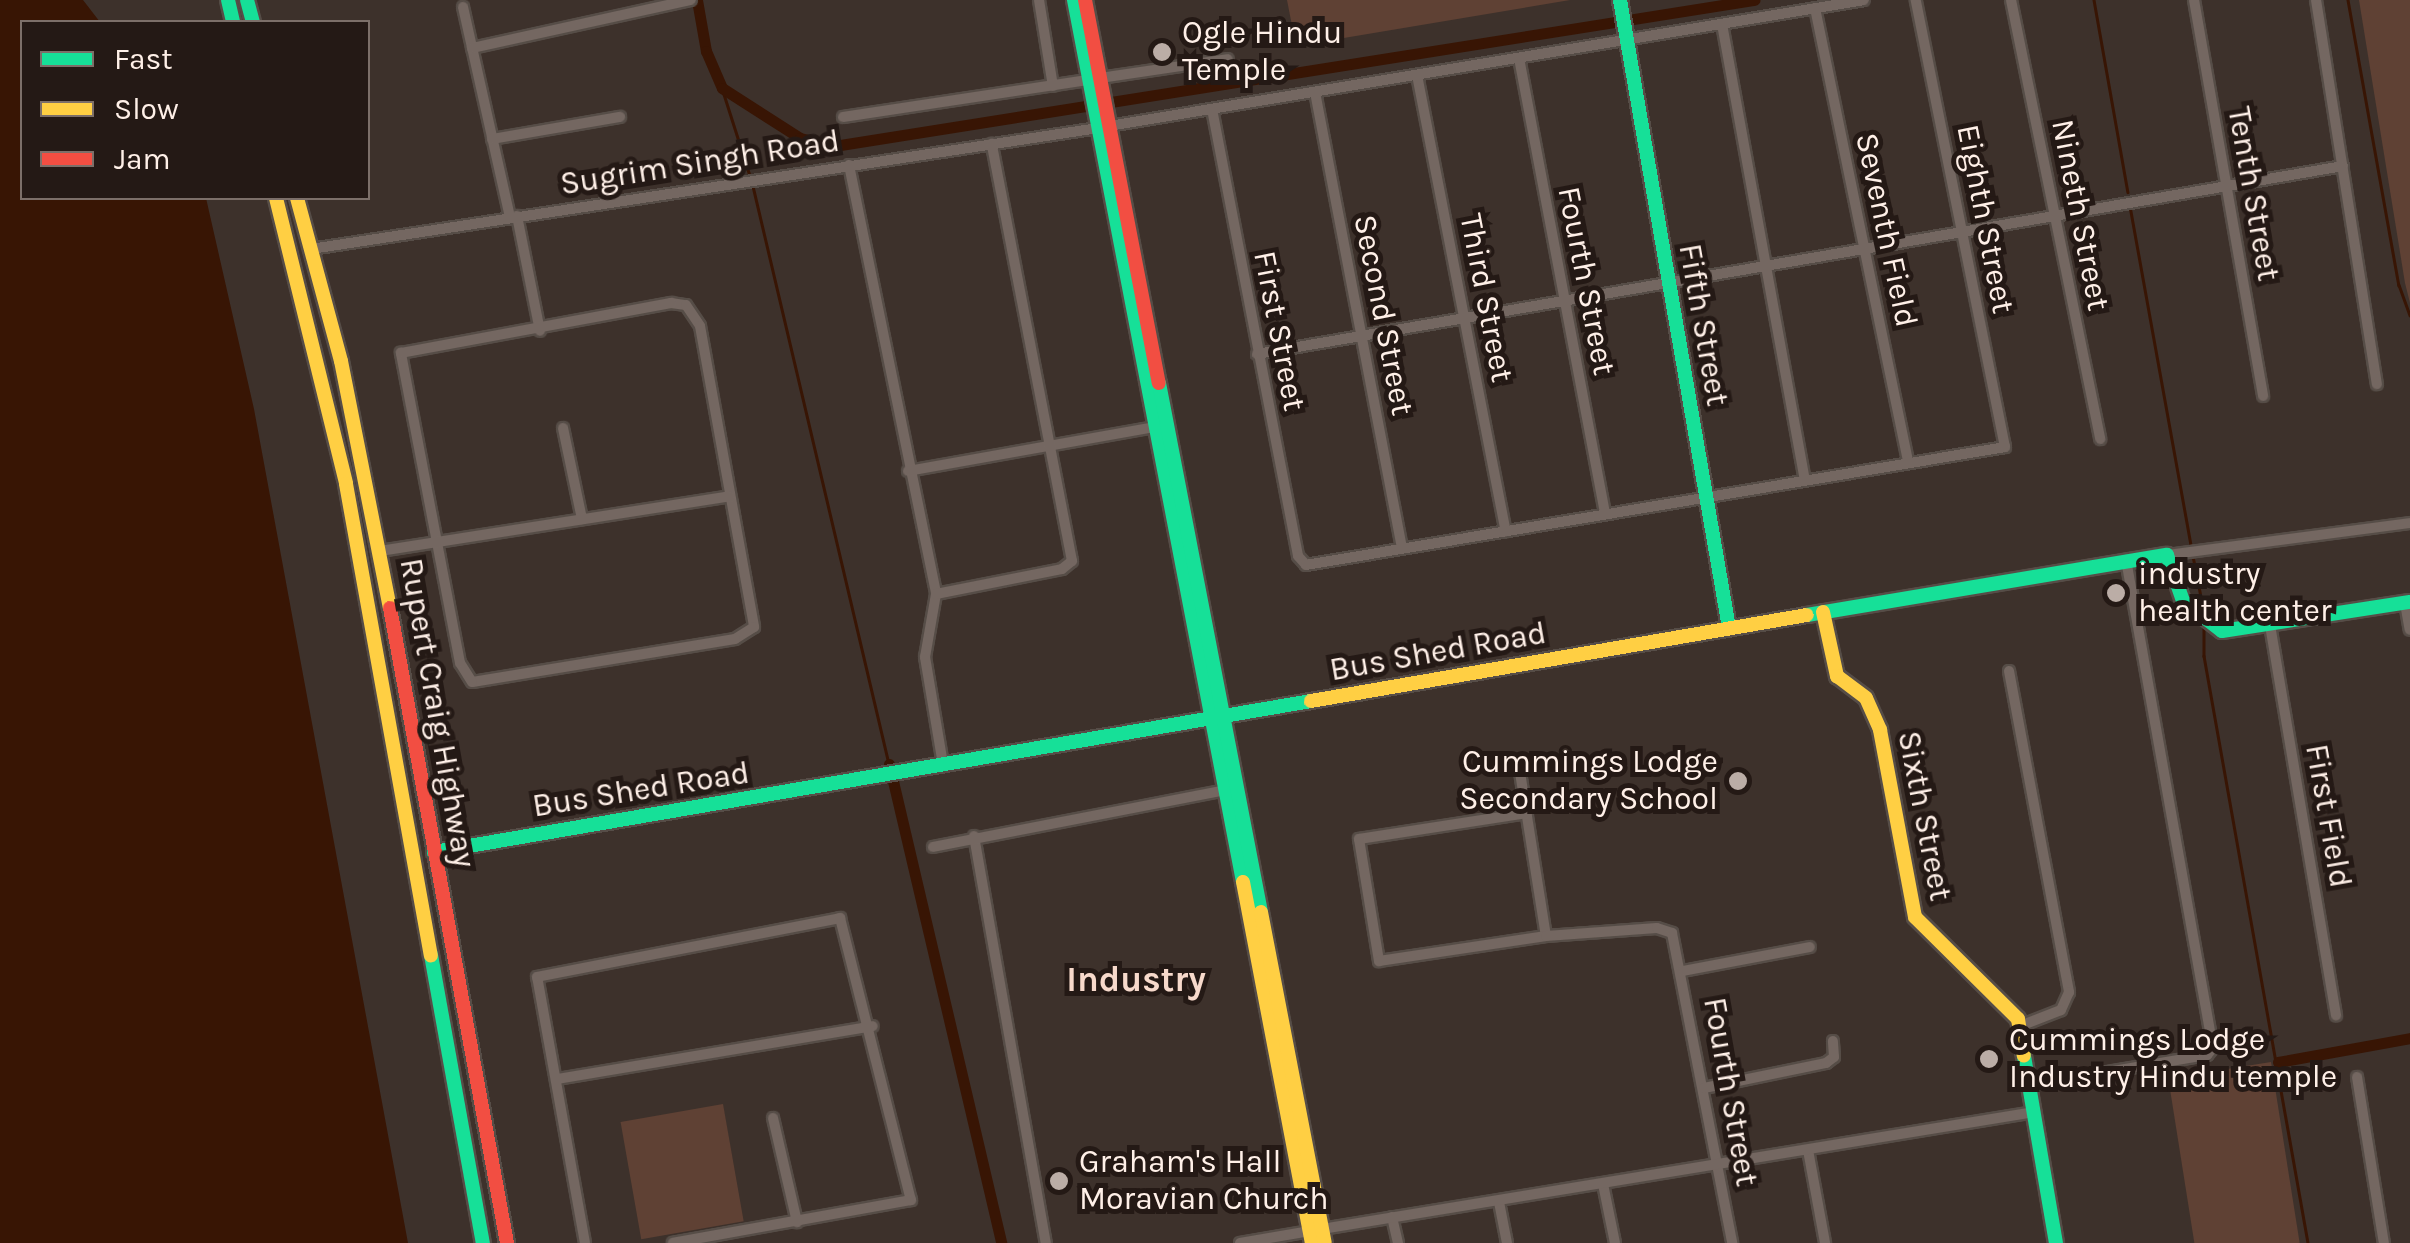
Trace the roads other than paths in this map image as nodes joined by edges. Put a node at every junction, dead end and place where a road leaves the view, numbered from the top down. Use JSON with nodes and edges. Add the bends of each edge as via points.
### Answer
{"nodes":[{"id":1,"x":1038,"y":0,"type":"edge"},
{"id":2,"x":1074,"y":0,"type":"edge"},
{"id":3,"x":1085,"y":0,"type":"edge"},
{"id":4,"x":1864,"y":0,"type":"edge"},
{"id":5,"x":1916,"y":0,"type":"edge"},
{"id":6,"x":2011,"y":0,"type":"edge"},
{"id":7,"x":2194,"y":0,"type":"edge"},
{"id":8,"x":2316,"y":0,"type":"edge"},
{"id":9,"x":688,"y":1,"type":"edge"},
{"id":10,"x":1621,"y":4,"type":"edge"},
{"id":11,"x":463,"y":7,"type":"dead end"},
{"id":12,"x":1815,"y":8,"type":"junction"},
{"id":13,"x":1722,"y":24,"type":"junction"},
{"id":14,"x":1624,"y":36,"type":"junction"},
{"id":15,"x":472,"y":48,"type":"junction"},
{"id":16,"x":1518,"y":58,"type":"junction"},
{"id":17,"x":1228,"y":59,"type":"dead end"},
{"id":18,"x":1418,"y":75,"type":"junction"},
{"id":19,"x":1095,"y":81,"type":"junction"},
{"id":20,"x":1053,"y":86,"type":"junction"},
{"id":21,"x":1315,"y":92,"type":"junction"},
{"id":22,"x":1212,"y":109,"type":"junction"},
{"id":23,"x":620,"y":116,"type":"dead end"},
{"id":24,"x":843,"y":118,"type":"dead end"},
{"id":25,"x":1103,"y":126,"type":"junction"},
{"id":26,"x":492,"y":138,"type":"junction"},
{"id":27,"x":992,"y":144,"type":"junction"},
{"id":28,"x":849,"y":165,"type":"junction"},
{"id":29,"x":2343,"y":166,"type":"junction"},
{"id":30,"x":2226,"y":185,"type":"junction"},
{"id":31,"x":276,"y":200,"type":"edge"},
{"id":32,"x":298,"y":200,"type":"edge"},
{"id":33,"x":2055,"y":214,"type":"junction"},
{"id":34,"x":514,"y":217,"type":"junction"},
{"id":35,"x":1962,"y":229,"type":"junction"},
{"id":36,"x":1863,"y":246,"type":"junction"},
{"id":37,"x":311,"y":249,"type":"junction"},
{"id":38,"x":1765,"y":262,"type":"junction"},
{"id":39,"x":1667,"y":278,"type":"junction"},
{"id":40,"x":1564,"y":297,"type":"junction"},
{"id":41,"x":1464,"y":316,"type":"junction"},
{"id":42,"x":540,"y":331,"type":"junction"},
{"id":43,"x":1361,"y":334,"type":"junction"},
{"id":44,"x":1258,"y":354,"type":"junction"},
{"id":45,"x":2377,"y":384,"type":"dead end"},
{"id":46,"x":2262,"y":396,"type":"dead end"},
{"id":47,"x":1156,"y":427,"type":"junction"},
{"id":48,"x":564,"y":428,"type":"dead end"},
{"id":49,"x":2100,"y":440,"type":"dead end"},
{"id":50,"x":1051,"y":446,"type":"junction"},
{"id":51,"x":1908,"y":462,"type":"junction"},
{"id":52,"x":908,"y":472,"type":"junction"},
{"id":53,"x":1804,"y":481,"type":"junction"},
{"id":54,"x":730,"y":496,"type":"junction"},
{"id":55,"x":1706,"y":497,"type":"junction"},
{"id":56,"x":1605,"y":514,"type":"junction"},
{"id":57,"x":582,"y":519,"type":"junction"},
{"id":58,"x":2410,"y":524,"type":"edge"},
{"id":59,"x":1506,"y":530,"type":"junction"},
{"id":60,"x":434,"y":542,"type":"junction"},
{"id":61,"x":1402,"y":548,"type":"junction"},
{"id":62,"x":380,"y":551,"type":"junction"},
{"id":63,"x":2168,"y":555,"type":"junction"},
{"id":64,"x":2126,"y":560,"type":"junction"},
{"id":65,"x":936,"y":594,"type":"junction"},
{"id":66,"x":2407,"y":603,"type":"edge"},
{"id":67,"x":1823,"y":612,"type":"junction"},
{"id":68,"x":2270,"y":625,"type":"junction"},
{"id":69,"x":1729,"y":628,"type":"junction"},
{"id":70,"x":2410,"y":630,"type":"edge"},
{"id":71,"x":2010,"y":671,"type":"dead end"},
{"id":72,"x":1218,"y":720,"type":"junction"},
{"id":73,"x":943,"y":765,"type":"junction"},
{"id":74,"x":1519,"y":766,"type":"dead end"},
{"id":75,"x":1224,"y":790,"type":"junction"},
{"id":76,"x":1527,"y":813,"type":"junction"},
{"id":77,"x":974,"y":836,"type":"junction"},
{"id":78,"x":933,"y":848,"type":"dead end"},
{"id":79,"x":434,"y":852,"type":"junction"},
{"id":80,"x":1546,"y":936,"type":"junction"},
{"id":81,"x":1810,"y":947,"type":"dead end"},
{"id":82,"x":1683,"y":970,"type":"junction"},
{"id":83,"x":2336,"y":1015,"type":"dead end"},
{"id":84,"x":873,"y":1026,"type":"junction"},
{"id":85,"x":2020,"y":1026,"type":"junction"},
{"id":86,"x":1833,"y":1041,"type":"dead end"},
{"id":87,"x":2357,"y":1077,"type":"dead end"},
{"id":88,"x":557,"y":1080,"type":"junction"},
{"id":89,"x":2031,"y":1085,"type":"junction"},
{"id":90,"x":1704,"y":1088,"type":"junction"},
{"id":91,"x":2034,"y":1112,"type":"junction"},
{"id":92,"x":773,"y":1118,"type":"dead end"},
{"id":93,"x":1808,"y":1150,"type":"junction"},
{"id":94,"x":1718,"y":1165,"type":"junction"},
{"id":95,"x":1603,"y":1184,"type":"junction"},
{"id":96,"x":1499,"y":1202,"type":"junction"},
{"id":97,"x":1392,"y":1217,"type":"junction"},
{"id":98,"x":797,"y":1222,"type":"junction"},
{"id":99,"x":1317,"y":1236,"type":"edge"},
{"id":100,"x":729,"y":1239,"type":"edge"},
{"id":101,"x":483,"y":1243,"type":"edge"},
{"id":102,"x":507,"y":1243,"type":"edge"},
{"id":103,"x":585,"y":1243,"type":"edge"},
{"id":104,"x":672,"y":1243,"type":"edge"},
{"id":105,"x":1046,"y":1243,"type":"edge"},
{"id":106,"x":1240,"y":1243,"type":"edge"},
{"id":107,"x":1398,"y":1243,"type":"edge"},
{"id":108,"x":1507,"y":1243,"type":"edge"},
{"id":109,"x":1615,"y":1243,"type":"edge"},
{"id":110,"x":1732,"y":1243,"type":"edge"},
{"id":111,"x":1824,"y":1243,"type":"edge"},
{"id":112,"x":2056,"y":1243,"type":"edge"},
{"id":113,"x":2384,"y":1243,"type":"edge"}],
"edges":[{"from":1,"to":20,"type":"street"},
{"from":2,"to":19,"type":"main road"},
{"from":3,"to":19,"type":"main road"},
{"from":4,"to":12,"type":"street","name":"Sugrim Singh Road"},
{"from":5,"to":35,"type":"street","name":"Eighth Street"},
{"from":6,"to":33,"type":"street","name":"Nineth Street"},
{"from":7,"to":30,"type":"street","name":"Tenth Street"},
{"from":8,"to":29,"type":"street"},
{"from":9,"to":15,"type":"street"},
{"from":10,"to":14,"type":"main road","name":"Fifth Street"},
{"from":11,"to":15,"type":"street"},
{"from":12,"to":13,"type":"street","name":"Sugrim Singh Road"},
{"from":12,"to":36,"type":"street","name":"Seventh Field"},
{"from":13,"to":14,"type":"street","name":"Sugrim Singh Road"},
{"from":13,"to":38,"type":"street"},
{"from":14,"to":16,"type":"street","name":"Sugrim Singh Road"},
{"from":14,"to":39,"type":"main road","name":"Fifth Street"},
{"from":15,"to":26,"type":"street"},
{"from":16,"to":18,"type":"street","name":"Sugrim Singh Road"},
{"from":16,"to":40,"type":"street","name":"Fourth Street"},
{"from":17,"to":19,"type":"street"},
{"from":18,"to":21,"type":"street","name":"Sugrim Singh Road"},
{"from":18,"to":41,"type":"street","name":"Third Street"},
{"from":19,"to":20,"type":"street"},
{"from":19,"to":25,"type":"main road"},
{"from":20,"to":24,"type":"street"},
{"from":21,"to":22,"type":"street","name":"Sugrim Singh Road"},
{"from":21,"to":43,"type":"street","name":"Second Street"},
{"from":22,"to":25,"type":"street","name":"Sugrim Singh Road"},
{"from":22,"to":44,"type":"street","name":"First Street"},
{"from":23,"to":26,"type":"street"},
{"from":25,"to":27,"type":"street","name":"Sugrim Singh Road"},
{"from":25,"to":47,"type":"main road"},
{"from":25,"to":72,"type":"main road"},
{"from":26,"to":34,"type":"street"},
{"from":27,"to":28,"type":"street","name":"Sugrim Singh Road"},
{"from":27,"to":50,"type":"street"},
{"from":28,"to":34,"type":"street","name":"Sugrim Singh Road"},
{"from":28,"to":52,"type":"street"},
{"from":29,"to":30,"type":"street"},
{"from":29,"to":45,"type":"street"},
{"from":30,"to":33,"type":"street"},
{"from":30,"to":46,"type":"street","name":"Tenth Street"},
{"from":31,"to":101,"type":"main road","name":"Rupert Craig Highway","via":[[346,484]]},
{"from":32,"to":37,"type":"main road","name":"Rupert Craig Highway"},
{"from":33,"to":35,"type":"street"},
{"from":33,"to":49,"type":"street","name":"Nineth Street"},
{"from":34,"to":37,"type":"street","name":"Sugrim Singh Road"},
{"from":34,"to":42,"type":"street"},
{"from":35,"to":36,"type":"street"},
{"from":35,"to":51,"type":"street","name":"Eighth Street","via":[[2005,448]]},
{"from":36,"to":38,"type":"street"},
{"from":36,"to":51,"type":"street","name":"Seventh Field"},
{"from":37,"to":62,"type":"main road","name":"Rupert Craig Highway"},
{"from":38,"to":39,"type":"street"},
{"from":38,"to":53,"type":"street"},
{"from":39,"to":40,"type":"street"},
{"from":39,"to":55,"type":"main road","name":"Fifth Street"},
{"from":40,"to":41,"type":"street"},
{"from":40,"to":56,"type":"street","name":"Fourth Street"},
{"from":41,"to":43,"type":"street"},
{"from":41,"to":59,"type":"street","name":"Third Street"},
{"from":42,"to":54,"type":"street","via":[[686,305],[700,326]]},
{"from":42,"to":60,"type":"street","via":[[401,353]]},
{"from":43,"to":44,"type":"street"},
{"from":43,"to":61,"type":"street","name":"Second Street"},
{"from":44,"to":61,"type":"street","name":"First Street","via":[[1301,562]]},
{"from":47,"to":50,"type":"street"},
{"from":47,"to":72,"type":"main road"},
{"from":48,"to":57,"type":"street"},
{"from":50,"to":52,"type":"street"},
{"from":50,"to":65,"type":"street","via":[[1071,564]]},
{"from":51,"to":53,"type":"street"},
{"from":52,"to":65,"type":"street"},
{"from":53,"to":55,"type":"street"},
{"from":54,"to":57,"type":"street"},
{"from":54,"to":60,"type":"street","via":[[754,612],[751,632],[482,682],[466,679],[462,670]]},
{"from":55,"to":56,"type":"street"},
{"from":55,"to":69,"type":"main road","name":"Fifth Street"},
{"from":56,"to":59,"type":"street"},
{"from":57,"to":60,"type":"street"},
{"from":58,"to":63,"type":"street"},
{"from":59,"to":61,"type":"street"},
{"from":60,"to":62,"type":"street"},
{"from":62,"to":79,"type":"main road","name":"Rupert Craig Highway"},
{"from":63,"to":64,"type":"main road","name":"Bus Shed Road"},
{"from":63,"to":68,"type":"main road","via":[[2193,613],[2214,628]]},
{"from":64,"to":67,"type":"main road","name":"Bus Shed Road"},
{"from":64,"to":89,"type":"street","via":[[2213,1048],[2206,1055]]},
{"from":65,"to":73,"type":"street","via":[[924,657]]},
{"from":66,"to":68,"type":"main road"},
{"from":66,"to":70,"type":"street"},
{"from":67,"to":69,"type":"main road","name":"Bus Shed Road"},
{"from":67,"to":85,"type":"main road","name":"Sixth Street","via":[[1837,676],[1866,698],[1880,730],[1915,917]]},
{"from":68,"to":83,"type":"street","name":"First Field"},
{"from":69,"to":72,"type":"main road","name":"Bus Shed Road"},
{"from":71,"to":85,"type":"street","via":[[2069,992],[2061,1010]]},
{"from":72,"to":73,"type":"main road","name":"Bus Shed Road"},
{"from":72,"to":75,"type":"main road"},
{"from":72,"to":99,"type":"main road"},
{"from":73,"to":79,"type":"main road","name":"Bus Shed Road"},
{"from":74,"to":76,"type":"street"},
{"from":75,"to":77,"type":"street"},
{"from":75,"to":99,"type":"main road"},
{"from":76,"to":80,"type":"street"},
{"from":76,"to":80,"type":"street","via":[[1359,839],[1378,962]]},
{"from":77,"to":78,"type":"street"},
{"from":77,"to":105,"type":"street"},
{"from":79,"to":102,"type":"main road","name":"Rupert Craig Highway"},
{"from":80,"to":82,"type":"street","name":"Fourth Street","via":[[1657,928],[1672,934]]},
{"from":81,"to":82,"type":"street"},
{"from":82,"to":90,"type":"street","name":"Fourth Street"},
{"from":84,"to":88,"type":"street"},
{"from":84,"to":88,"type":"street","via":[[840,918],[544,972],[536,986]]},
{"from":84,"to":98,"type":"street","via":[[911,1200]]},
{"from":85,"to":89,"type":"main road"},
{"from":86,"to":90,"type":"street","via":[[1834,1057],[1826,1064]]},
{"from":87,"to":113,"type":"street"},
{"from":88,"to":103,"type":"street"},
{"from":89,"to":91,"type":"main road"},
{"from":90,"to":94,"type":"street","name":"Fourth Street"},
{"from":91,"to":93,"type":"street"},
{"from":91,"to":112,"type":"main road"},
{"from":92,"to":98,"type":"street"},
{"from":93,"to":94,"type":"street"},
{"from":93,"to":111,"type":"street"},
{"from":94,"to":95,"type":"street"},
{"from":94,"to":110,"type":"street","name":"Fourth Street"},
{"from":95,"to":96,"type":"street"},
{"from":95,"to":109,"type":"street"},
{"from":96,"to":97,"type":"street"},
{"from":96,"to":108,"type":"street"},
{"from":97,"to":99,"type":"street"},
{"from":97,"to":107,"type":"street"},
{"from":98,"to":100,"type":"street"},
{"from":99,"to":106,"type":"street"},
{"from":100,"to":104,"type":"street"}]}
